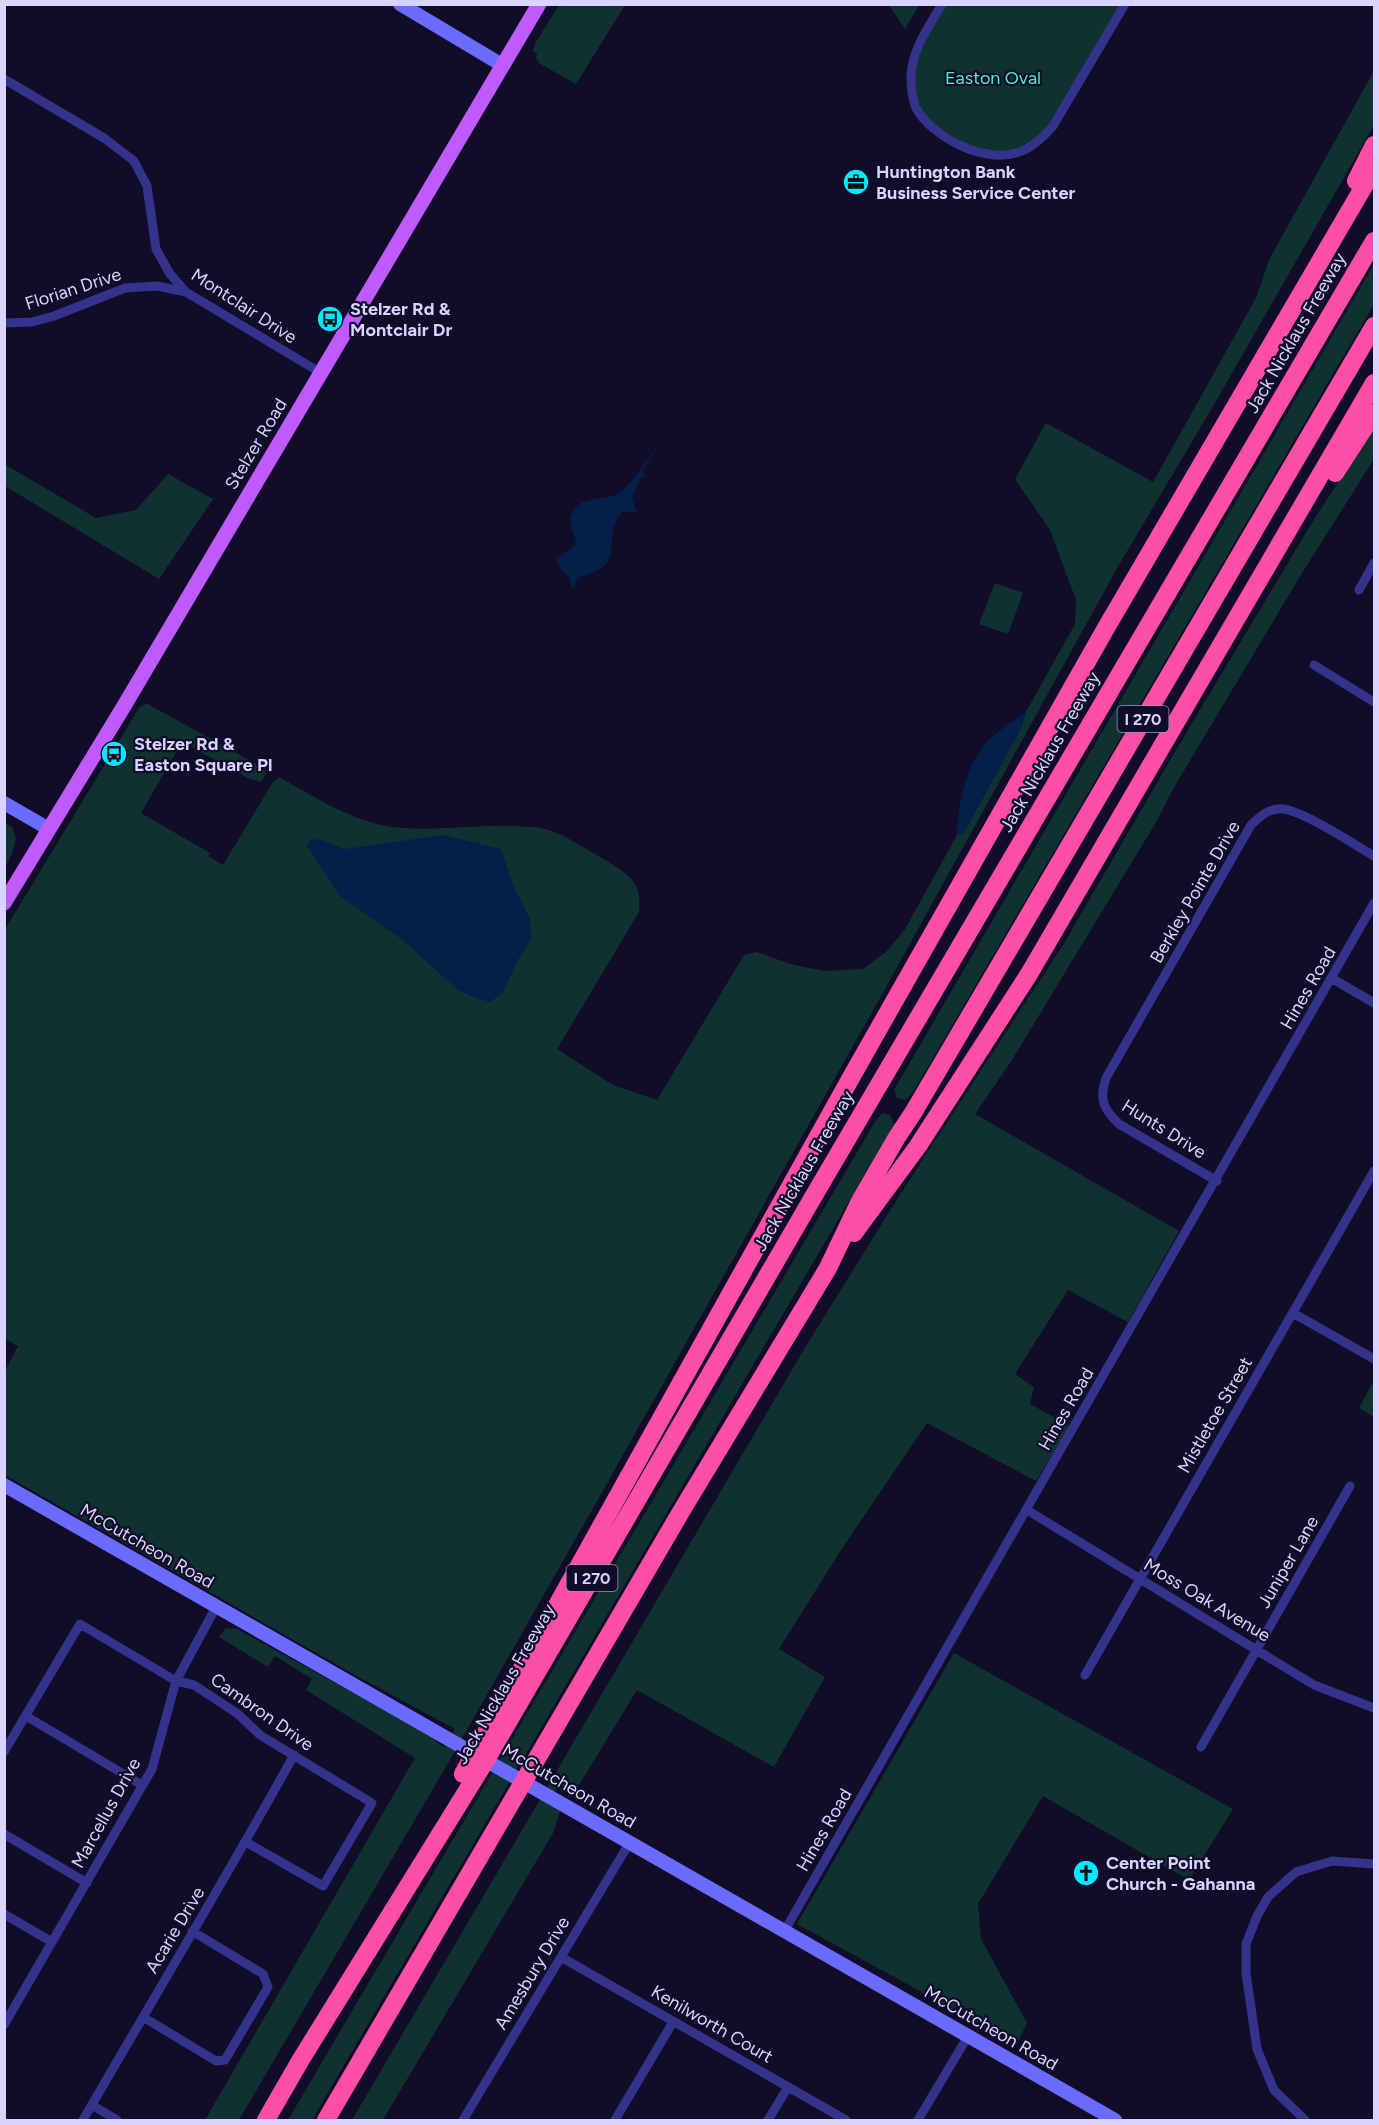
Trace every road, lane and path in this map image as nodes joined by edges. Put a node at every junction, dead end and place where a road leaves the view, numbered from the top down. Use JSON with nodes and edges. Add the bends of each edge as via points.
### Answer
{"nodes":[{"id":1,"x":399,"y":4,"type":"edge"},
{"id":2,"x":539,"y":4,"type":"edge"},
{"id":3,"x":942,"y":4,"type":"edge"},
{"id":4,"x":1125,"y":4,"type":"edge"},
{"id":5,"x":502,"y":65,"type":"junction"},
{"id":6,"x":4,"y":79,"type":"edge"},
{"id":7,"x":1374,"y":145,"type":"edge"},
{"id":8,"x":1374,"y":169,"type":"edge"},
{"id":9,"x":1374,"y":241,"type":"edge"},
{"id":10,"x":186,"y":292,"type":"junction"},
{"id":11,"x":4,"y":323,"type":"edge"},
{"id":12,"x":1374,"y":326,"type":"edge"},
{"id":13,"x":321,"y":373,"type":"junction"},
{"id":14,"x":1374,"y":383,"type":"edge"},
{"id":15,"x":1374,"y":413,"type":"edge"},
{"id":16,"x":1374,"y":563,"type":"edge"},
{"id":17,"x":1257,"y":586,"type":"junction"},
{"id":18,"x":1359,"y":590,"type":"dead end"},
{"id":19,"x":1106,"y":628,"type":"junction"},
{"id":20,"x":1314,"y":665,"type":"dead end"},
{"id":21,"x":1374,"y":702,"type":"edge"},
{"id":22,"x":4,"y":803,"type":"edge"},
{"id":23,"x":49,"y":829,"type":"junction"},
{"id":24,"x":1374,"y":856,"type":"edge"},
{"id":25,"x":4,"y":903,"type":"edge"},
{"id":26,"x":1374,"y":903,"type":"edge"},
{"id":27,"x":1333,"y":979,"type":"junction"},
{"id":28,"x":1374,"y":1003,"type":"edge"},
{"id":29,"x":1102,"y":1099,"type":"joint"},
{"id":30,"x":1374,"y":1171,"type":"edge"},
{"id":31,"x":1217,"y":1181,"type":"junction"},
{"id":32,"x":828,"y":1268,"type":"junction"},
{"id":33,"x":1293,"y":1312,"type":"junction"},
{"id":34,"x":1374,"y":1359,"type":"edge"},
{"id":35,"x":4,"y":1485,"type":"edge"},
{"id":36,"x":1350,"y":1486,"type":"dead end"},
{"id":37,"x":1027,"y":1510,"type":"junction"},
{"id":38,"x":1140,"y":1579,"type":"junction"},
{"id":39,"x":216,"y":1607,"type":"junction"},
{"id":40,"x":1257,"y":1650,"type":"junction"},
{"id":41,"x":1085,"y":1675,"type":"dead end"},
{"id":42,"x":176,"y":1681,"type":"junction"},
{"id":43,"x":1374,"y":1708,"type":"edge"},
{"id":44,"x":26,"y":1716,"type":"junction"},
{"id":45,"x":1201,"y":1747,"type":"dead end"},
{"id":46,"x":4,"y":1752,"type":"edge"},
{"id":47,"x":294,"y":1755,"type":"junction"},
{"id":48,"x":142,"y":1785,"type":"junction"},
{"id":49,"x":4,"y":1834,"type":"edge"},
{"id":50,"x":246,"y":1842,"type":"junction"},
{"id":51,"x":630,"y":1842,"type":"junction"},
{"id":52,"x":1374,"y":1864,"type":"edge"},
{"id":53,"x":87,"y":1883,"type":"junction"},
{"id":54,"x":4,"y":1914,"type":"edge"},
{"id":55,"x":192,"y":1930,"type":"junction"},
{"id":56,"x":785,"y":1930,"type":"junction"},
{"id":57,"x":52,"y":1942,"type":"junction"},
{"id":58,"x":561,"y":1957,"type":"junction"},
{"id":59,"x":143,"y":2017,"type":"junction"},
{"id":60,"x":674,"y":2022,"type":"junction"},
{"id":61,"x":4,"y":2025,"type":"edge"},
{"id":62,"x":968,"y":2036,"type":"junction"},
{"id":63,"x":300,"y":2061,"type":"junction"},
{"id":64,"x":788,"y":2087,"type":"junction"},
{"id":65,"x":92,"y":2105,"type":"junction"},
{"id":66,"x":83,"y":2121,"type":"edge"},
{"id":67,"x":117,"y":2121,"type":"edge"},
{"id":68,"x":266,"y":2121,"type":"edge"},
{"id":69,"x":326,"y":2121,"type":"edge"},
{"id":70,"x":463,"y":2121,"type":"edge"},
{"id":71,"x":615,"y":2121,"type":"edge"},
{"id":72,"x":768,"y":2121,"type":"edge"},
{"id":73,"x":846,"y":2121,"type":"edge"},
{"id":74,"x":918,"y":2121,"type":"edge"},
{"id":75,"x":1115,"y":2121,"type":"edge"},
{"id":76,"x":1305,"y":2121,"type":"edge"}],
"edges":[{"from":1,"to":5,"type":"main road"},
{"from":2,"to":5,"type":"main road","name":"Stelzer Road"},
{"from":3,"to":4,"type":"street","via":[[915,53],[911,74],[915,106],[936,130],[968,149],[999,156],[1029,148],[1053,126]]},
{"from":5,"to":13,"type":"main road","name":"Stelzer Road"},
{"from":6,"to":10,"type":"street","name":"Montclair Drive","via":[[104,138],[134,161],[147,186],[156,249]]},
{"from":7,"to":19,"type":"highway","via":[[1318,254]]},
{"from":8,"to":19,"type":"highway"},
{"from":9,"to":63,"type":"highway","name":"Jack Nicklaus Freeway","number":"I 270","via":[[489,1754]]},
{"from":10,"to":11,"type":"street","name":"Florian Drive","via":[[157,286],[125,288],[54,316]]},
{"from":10,"to":13,"type":"street","name":"Montclair Drive"},
{"from":12,"to":32,"type":"highway","number":"I 270","via":[[865,1192]]},
{"from":13,"to":23,"type":"main road","name":"Stelzer Road"},
{"from":14,"to":17,"type":"highway"},
{"from":15,"to":17,"type":"highway"},
{"from":16,"to":18,"type":"street"},
{"from":17,"to":32,"type":"highway","via":[[1029,974],[918,1146]]},
{"from":19,"to":63,"type":"highway"},
{"from":20,"to":21,"type":"street"},
{"from":22,"to":23,"type":"main road"},
{"from":23,"to":25,"type":"main road","name":"Stelzer Road"},
{"from":24,"to":29,"type":"street","name":"Berkley Pointe Drive","via":[[1297,813],[1280,808],[1263,813],[1251,825],[1106,1078]]},
{"from":26,"to":27,"type":"street","name":"Hines Road"},
{"from":27,"to":28,"type":"street"},
{"from":27,"to":31,"type":"street","name":"Hines Road"},
{"from":29,"to":31,"type":"street","name":"Hunts Drive","via":[[1108,1114],[1119,1124]]},
{"from":30,"to":33,"type":"street","name":"Mistletoe Street"},
{"from":31,"to":37,"type":"street","name":"Hines Road"},
{"from":32,"to":69,"type":"highway","number":"I 270","via":[[682,1510]]},
{"from":33,"to":34,"type":"street"},
{"from":33,"to":38,"type":"street","name":"Mistletoe Street"},
{"from":35,"to":39,"type":"main road","name":"McCutcheon Road"},
{"from":36,"to":40,"type":"street","name":"Juniper Lane"},
{"from":37,"to":38,"type":"street","name":"Moss Oak Avenue"},
{"from":37,"to":56,"type":"street","name":"Hines Road"},
{"from":38,"to":40,"type":"street","name":"Moss Oak Avenue"},
{"from":38,"to":41,"type":"street","name":"Mistletoe Street"},
{"from":39,"to":42,"type":"street","name":"Marcellus Drive"},
{"from":39,"to":51,"type":"main road","name":"McCutcheon Road"},
{"from":40,"to":43,"type":"street","name":"Moss Oak Avenue","via":[[1314,1686]]},
{"from":40,"to":45,"type":"street","name":"Juniper Lane"},
{"from":42,"to":44,"type":"street","name":"Cambron Drive","via":[[80,1624]]},
{"from":42,"to":47,"type":"street","name":"Cambron Drive","via":[[194,1685],[238,1714],[260,1735]]},
{"from":42,"to":48,"type":"street","name":"Marcellus Drive","via":[[152,1769]]},
{"from":44,"to":46,"type":"street"},
{"from":44,"to":48,"type":"street"},
{"from":47,"to":50,"type":"street","name":"Acarie Drive"},
{"from":47,"to":50,"type":"street","name":"Cambron Drive","via":[[372,1803],[323,1886]]},
{"from":48,"to":53,"type":"street","name":"Marcellus Drive"},
{"from":49,"to":53,"type":"street"},
{"from":50,"to":55,"type":"street","name":"Acarie Drive"},
{"from":51,"to":56,"type":"main road","name":"McCutcheon Road"},
{"from":51,"to":58,"type":"street","name":"Amesbury Drive"},
{"from":52,"to":76,"type":"street","via":[[1332,1861],[1296,1872],[1268,1897],[1246,1944],[1246,1973],[1257,2049],[1274,2090]]},
{"from":53,"to":57,"type":"street","name":"Marcellus Drive"},
{"from":54,"to":57,"type":"street"},
{"from":55,"to":59,"type":"street","name":"Acarie Drive"},
{"from":55,"to":59,"type":"street","via":[[263,1974],[268,1987],[225,2060],[216,2061]]},
{"from":56,"to":62,"type":"main road","name":"McCutcheon Road"},
{"from":57,"to":61,"type":"street","name":"Marcellus Drive"},
{"from":58,"to":60,"type":"street","name":"Kenilworth Court"},
{"from":58,"to":70,"type":"street","name":"Amesbury Drive"},
{"from":59,"to":65,"type":"street","name":"Acarie Drive"},
{"from":60,"to":64,"type":"street","name":"Kenilworth Court"},
{"from":60,"to":71,"type":"street"},
{"from":62,"to":74,"type":"street"},
{"from":62,"to":75,"type":"main road","name":"McCutcheon Road"},
{"from":63,"to":68,"type":"highway","name":"Jack Nicklaus Freeway","number":"I 270"},
{"from":64,"to":72,"type":"street"},
{"from":64,"to":73,"type":"street","name":"Kenilworth Court"},
{"from":65,"to":66,"type":"street","name":"Acarie Drive"},
{"from":65,"to":67,"type":"street"}]}
